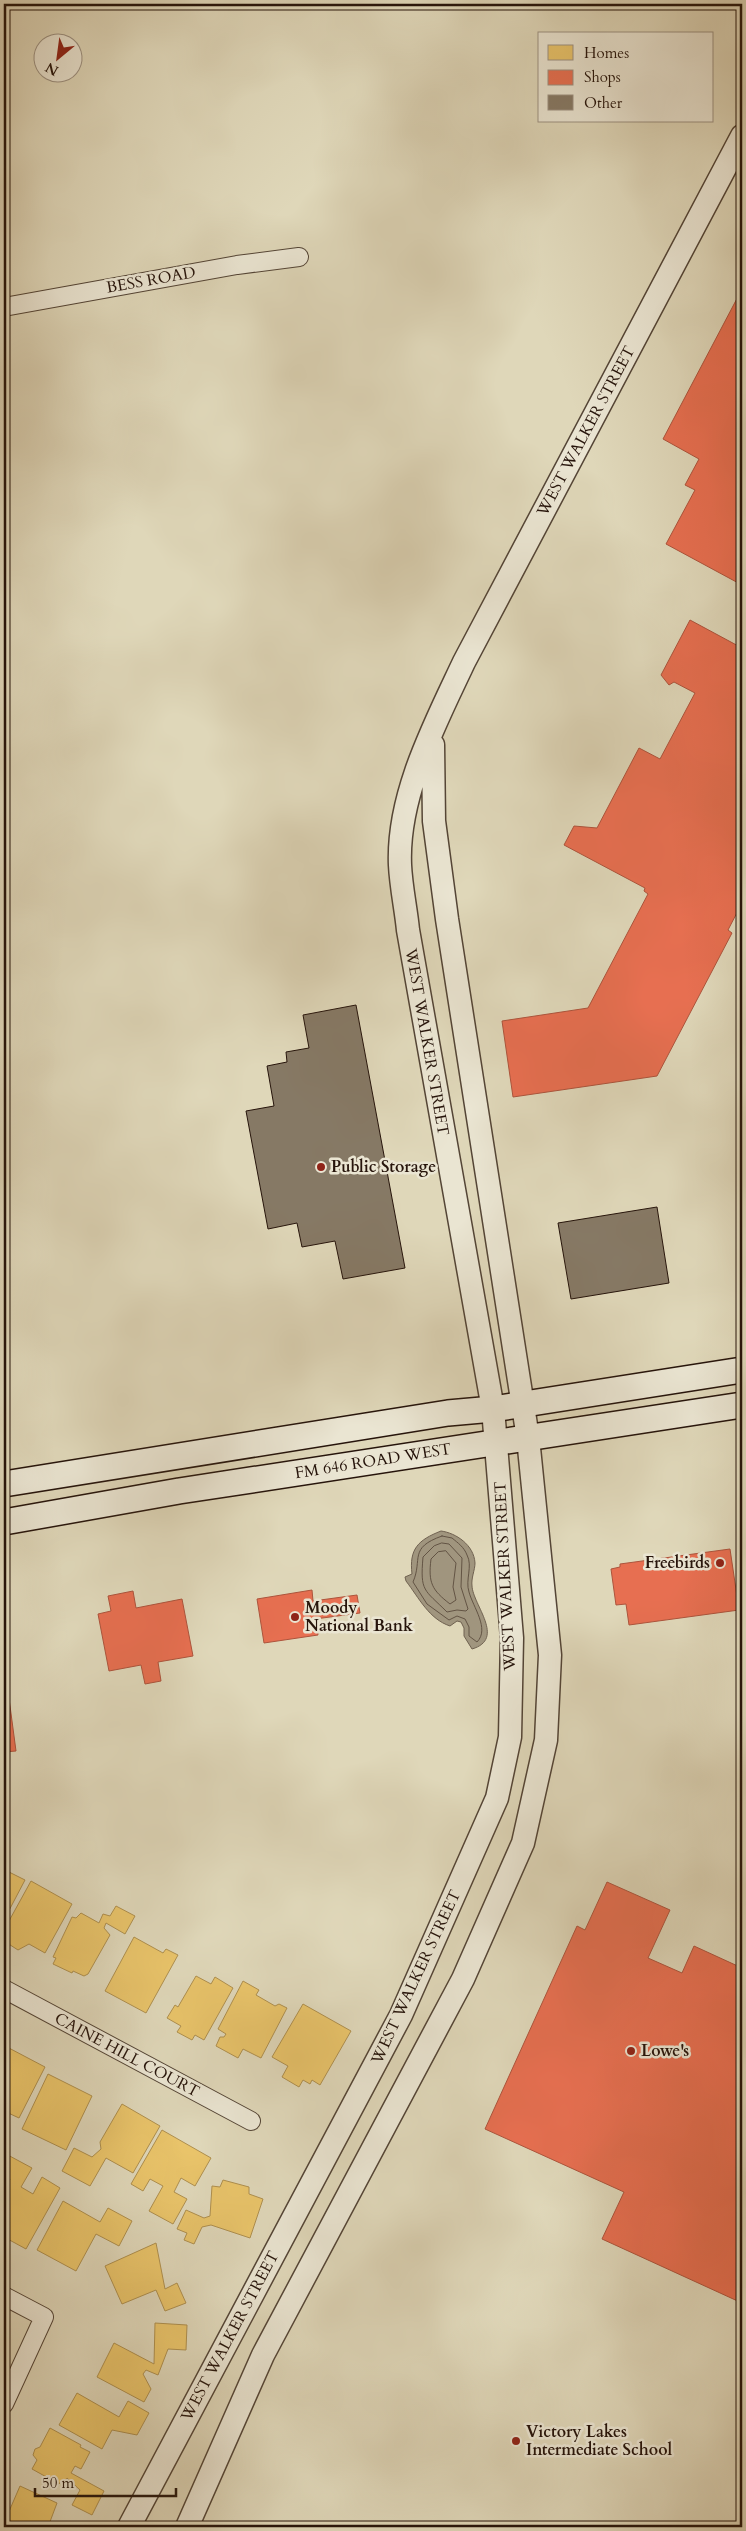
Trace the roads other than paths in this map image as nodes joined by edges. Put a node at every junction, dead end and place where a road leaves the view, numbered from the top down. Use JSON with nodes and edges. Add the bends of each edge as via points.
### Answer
{"nodes":[{"id":1,"x":742,"y":136,"type":"edge"},
{"id":2,"x":299,"y":257,"type":"dead end"},
{"id":3,"x":4,"y":307,"type":"edge"},
{"id":4,"x":433,"y":729,"type":"junction"},
{"id":5,"x":742,"y":1370,"type":"edge"},
{"id":6,"x":523,"y":1404,"type":"junction"},
{"id":7,"x":742,"y":1405,"type":"edge"},
{"id":8,"x":492,"y":1409,"type":"junction"},
{"id":9,"x":528,"y":1438,"type":"junction"},
{"id":10,"x":496,"y":1444,"type":"junction"},
{"id":11,"x":4,"y":1484,"type":"edge"},
{"id":12,"x":4,"y":1522,"type":"edge"},
{"id":13,"x":4,"y":1989,"type":"edge"},
{"id":14,"x":251,"y":2121,"type":"dead end"},
{"id":15,"x":4,"y":2296,"type":"edge"},
{"id":16,"x":4,"y":2404,"type":"edge"},
{"id":17,"x":129,"y":2527,"type":"edge"},
{"id":18,"x":188,"y":2527,"type":"edge"}],
"edges":[{"from":1,"to":4,"type":"street","name":"WEST WALKER STREET","via":[[464,662]]},
{"from":2,"to":3,"type":"street","name":"BESS ROAD","via":[[237,264]]},
{"from":4,"to":6,"type":"street","name":"WEST WALKER STREET","via":[[434,821],[438,857]]},
{"from":4,"to":8,"type":"street","name":"WEST WALKER STREET","via":[[402,829],[400,865],[434,1086]]},
{"from":5,"to":6,"type":"main road"},
{"from":6,"to":8,"type":"main road"},
{"from":6,"to":9,"type":"street","name":"WEST WALKER STREET"},
{"from":7,"to":9,"type":"main road","name":"FM 646 ROAD WEST"},
{"from":8,"to":10,"type":"street","name":"WEST WALKER STREET"},
{"from":8,"to":11,"type":"main road","via":[[448,1413]]},
{"from":9,"to":10,"type":"main road","name":"FM 646 ROAD WEST"},
{"from":9,"to":18,"type":"street","name":"WEST WALKER STREET","via":[[550,1655],[546,1740],[523,1843],[463,1980],[263,2355]]},
{"from":10,"to":12,"type":"main road","name":"FM 646 ROAD WEST","via":[[179,1491]]},
{"from":10,"to":17,"type":"street","name":"WEST WALKER STREET","via":[[512,1638],[510,1737],[497,1798],[401,2015]]},
{"from":13,"to":14,"type":"street","name":"CAINE HILL COURT"},
{"from":15,"to":16,"type":"street","via":[[44,2317]]}]}
